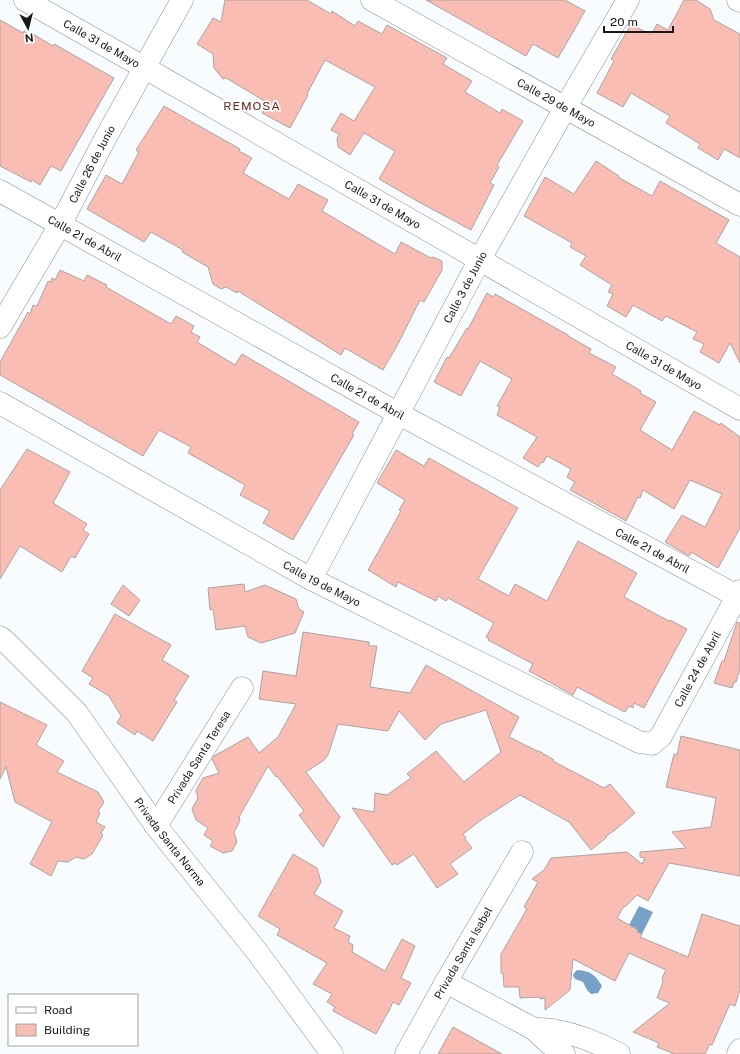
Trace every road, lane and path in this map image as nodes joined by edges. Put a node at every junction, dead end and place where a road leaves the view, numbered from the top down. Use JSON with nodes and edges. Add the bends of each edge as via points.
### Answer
{"nodes":[{"id":1,"x":25,"y":0,"type":"edge"},
{"id":2,"x":182,"y":0,"type":"edge"},
{"id":3,"x":372,"y":0,"type":"edge"},
{"id":4,"x":628,"y":0,"type":"edge"},
{"id":5,"x":145,"y":68,"type":"junction"},
{"id":6,"x":565,"y":108,"type":"junction"},
{"id":7,"x":0,"y":191,"type":"edge"},
{"id":8,"x":740,"y":205,"type":"edge"},
{"id":9,"x":60,"y":225,"type":"junction"},
{"id":10,"x":480,"y":260,"type":"junction"},
{"id":11,"x":0,"y":327,"type":"edge"},
{"id":12,"x":0,"y":404,"type":"edge"},
{"id":13,"x":740,"y":409,"type":"edge"},
{"id":14,"x":399,"y":414,"type":"junction"},
{"id":15,"x":310,"y":579,"type":"junction"},
{"id":16,"x":739,"y":594,"type":"edge"},
{"id":17,"x":0,"y":637,"type":"edge"},
{"id":18,"x":242,"y":688,"type":"dead end"},
{"id":19,"x":652,"y":744,"type":"joint"},
{"id":20,"x":156,"y":826,"type":"junction"},
{"id":21,"x":522,"y":852,"type":"dead end"},
{"id":22,"x":446,"y":982,"type":"junction"},
{"id":23,"x":534,"y":1029,"type":"junction"},
{"id":24,"x":740,"y":1050,"type":"edge"},
{"id":25,"x":615,"y":1053,"type":"edge"},
{"id":26,"x":332,"y":1054,"type":"edge"},
{"id":27,"x":406,"y":1054,"type":"edge"},
{"id":28,"x":564,"y":1054,"type":"edge"},
{"id":29,"x":738,"y":1054,"type":"edge"}],
"edges":[{"from":1,"to":5,"type":"street","name":"Calle 31 de Mayo"},
{"from":2,"to":5,"type":"street","name":"Calle 26 de Junio"},
{"from":3,"to":6,"type":"street","name":"Calle 29 de Mayo"},
{"from":4,"to":6,"type":"street","name":"Calle 3 de Junio"},
{"from":5,"to":9,"type":"street","name":"Calle 26 de Junio"},
{"from":5,"to":10,"type":"street","name":"Calle 31 de Mayo"},
{"from":6,"to":8,"type":"street","name":"Calle 29 de Mayo"},
{"from":6,"to":10,"type":"street","name":"Calle 3 de Junio"},
{"from":7,"to":9,"type":"street","name":"Calle 21 de Abril"},
{"from":9,"to":11,"type":"street","name":"Calle 26 de Junio"},
{"from":9,"to":14,"type":"street","name":"Calle 21 de Abril"},
{"from":10,"to":13,"type":"street","name":"Calle 31 de Mayo"},
{"from":10,"to":14,"type":"street","name":"Calle 3 de Junio"},
{"from":12,"to":15,"type":"street","name":"Calle 19 de Mayo"},
{"from":14,"to":15,"type":"street","name":"Calle 3 de Junio"},
{"from":14,"to":16,"type":"street","name":"Calle 21 de Abril"},
{"from":15,"to":19,"type":"street","name":"Calle 19 de Mayo","via":[[638,742]]},
{"from":16,"to":19,"type":"street","name":"Calle 24 de Abril","via":[[661,736]]},
{"from":17,"to":20,"type":"street","name":"Privada Santa Norma","via":[[77,713]]},
{"from":18,"to":20,"type":"street","name":"Privada Santa Teresa"},
{"from":20,"to":26,"type":"street","name":"Privada Santa Norma","via":[[258,953]]},
{"from":21,"to":22,"type":"street","name":"Privada Santa Isabel"},
{"from":22,"to":23,"type":"street"},
{"from":22,"to":27,"type":"street","name":"Privada Santa Isabel"},
{"from":23,"to":25,"type":"street","via":[[553,1030],[576,1036]]},
{"from":23,"to":28,"type":"street"},
{"from":24,"to":29,"type":"street"}]}
